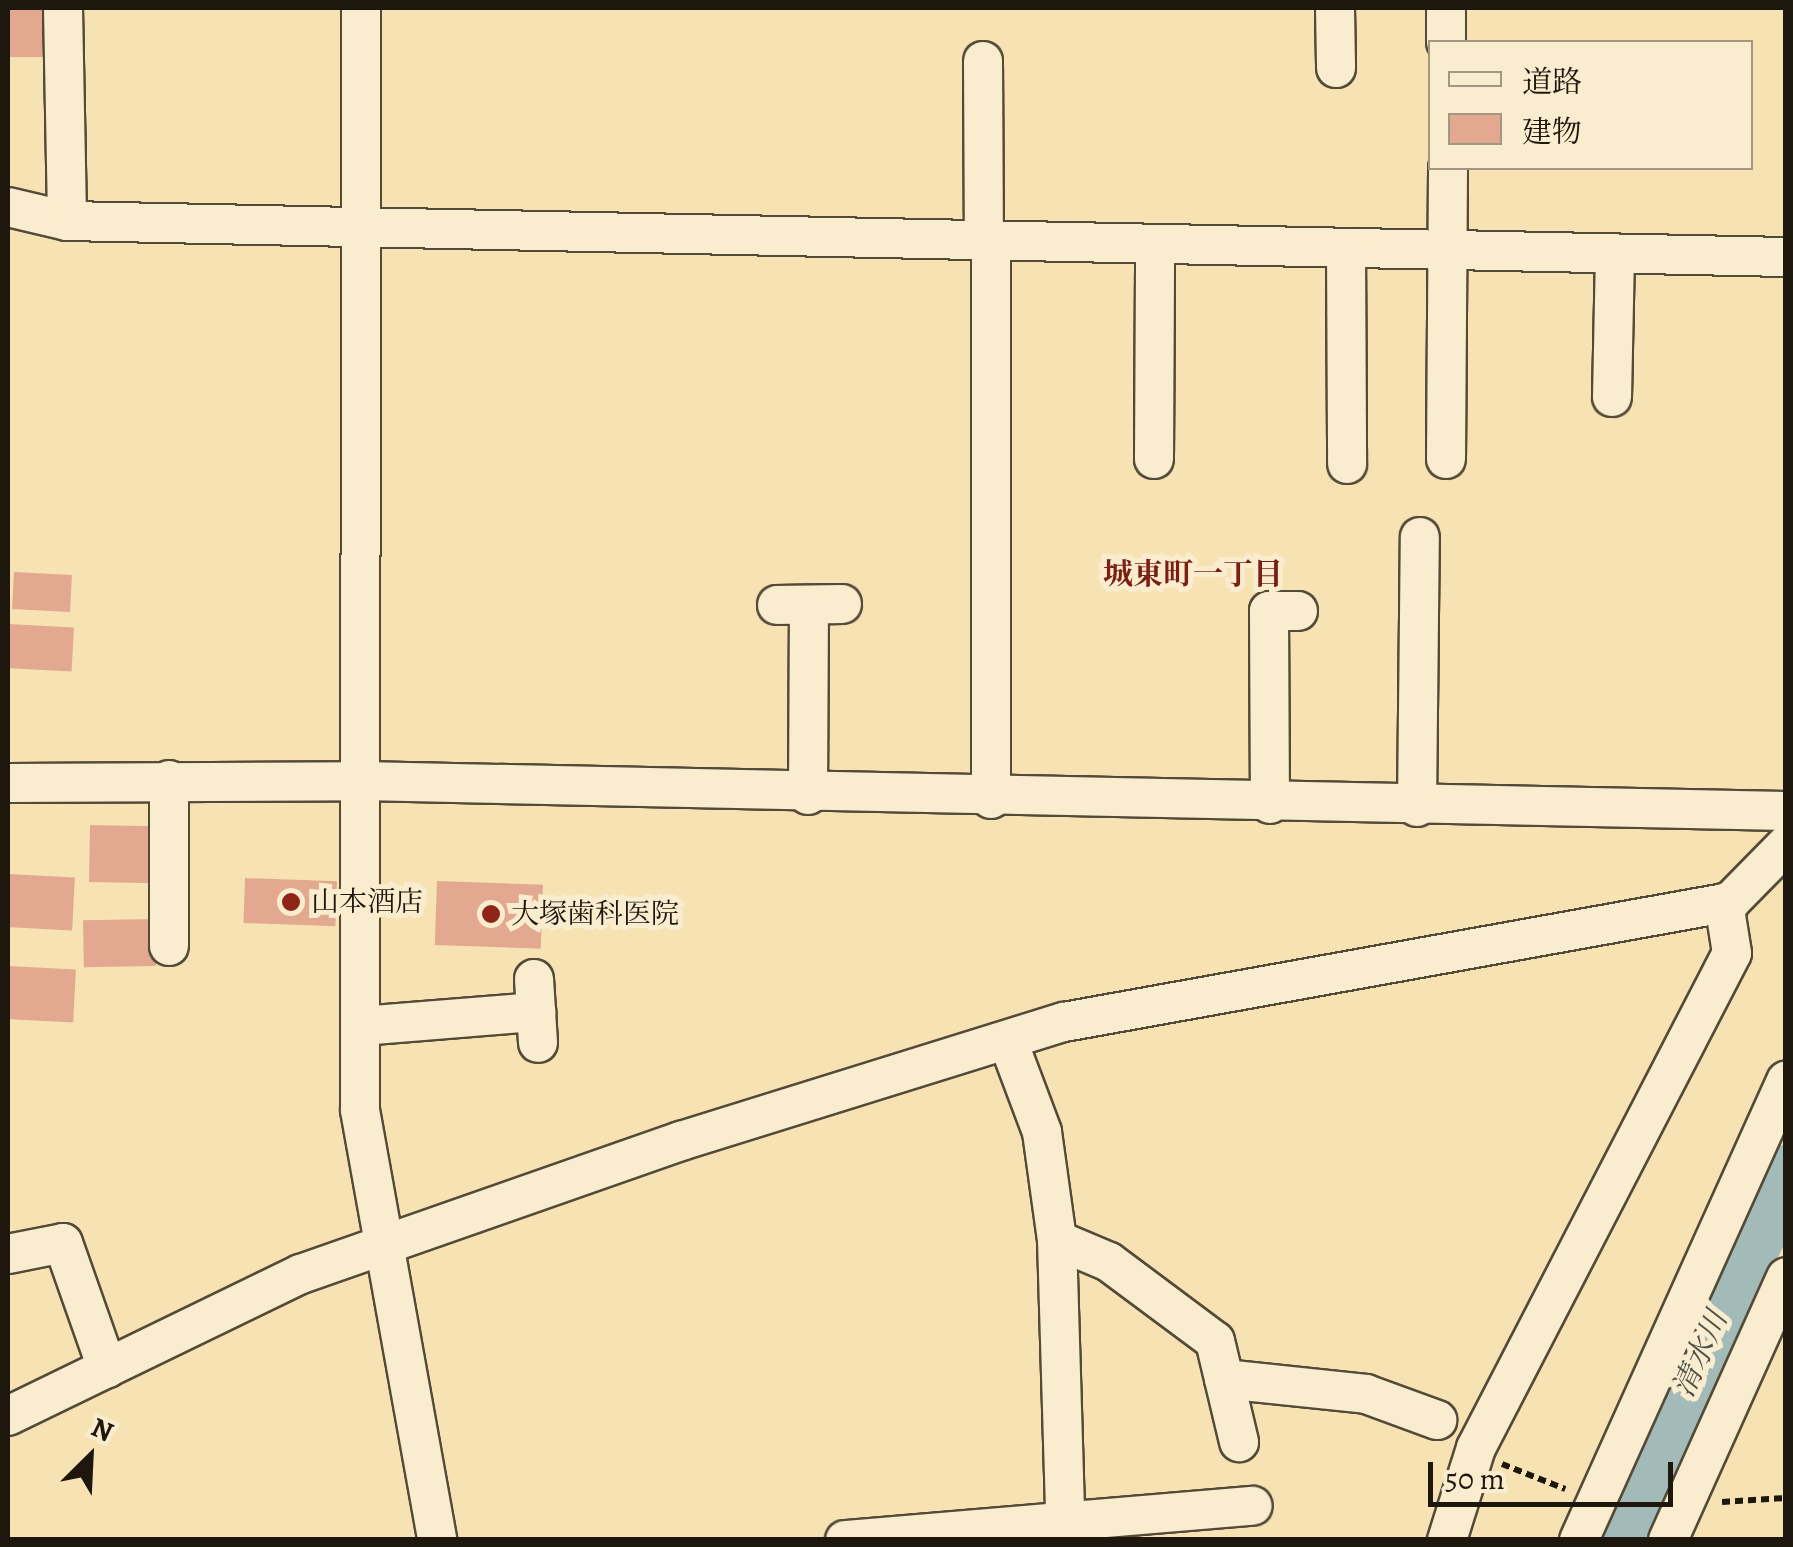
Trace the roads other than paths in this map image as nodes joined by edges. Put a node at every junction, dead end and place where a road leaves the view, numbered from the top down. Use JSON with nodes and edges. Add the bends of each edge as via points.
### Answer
{"nodes":[{"id":1,"x":63,"y":8,"type":"edge"},
{"id":2,"x":361,"y":8,"type":"edge"},
{"id":3,"x":1335,"y":8,"type":"edge"},
{"id":4,"x":1446,"y":8,"type":"edge"},
{"id":5,"x":1446,"y":40,"type":"edge"},
{"id":6,"x":984,"y":61,"type":"dead end"},
{"id":7,"x":1336,"y":68,"type":"dead end"},
{"id":8,"x":1448,"y":170,"type":"edge"},
{"id":9,"x":8,"y":207,"type":"edge"},
{"id":10,"x":66,"y":221,"type":"junction"},
{"id":11,"x":361,"y":226,"type":"junction"},
{"id":12,"x":988,"y":241,"type":"junction"},
{"id":13,"x":1155,"y":244,"type":"junction"},
{"id":14,"x":1346,"y":249,"type":"junction"},
{"id":15,"x":1448,"y":252,"type":"junction"},
{"id":16,"x":1615,"y":254,"type":"junction"},
{"id":17,"x":1786,"y":256,"type":"edge"},
{"id":18,"x":1612,"y":397,"type":"dead end"},
{"id":19,"x":1154,"y":459,"type":"dead end"},
{"id":20,"x":1446,"y":459,"type":"dead end"},
{"id":21,"x":1346,"y":464,"type":"dead end"},
{"id":22,"x":1420,"y":537,"type":"dead end"},
{"id":23,"x":809,"y":605,"type":"dead end"},
{"id":24,"x":1298,"y":611,"type":"dead end"},
{"id":25,"x":169,"y":780,"type":"junction"},
{"id":26,"x":362,"y":781,"type":"junction"},
{"id":27,"x":8,"y":783,"type":"edge"},
{"id":28,"x":808,"y":795,"type":"junction"},
{"id":29,"x":991,"y":799,"type":"junction"},
{"id":30,"x":1270,"y":804,"type":"junction"},
{"id":31,"x":1417,"y":807,"type":"junction"},
{"id":32,"x":1786,"y":811,"type":"edge"},
{"id":33,"x":1786,"y":844,"type":"edge"},
{"id":34,"x":1724,"y":904,"type":"junction"},
{"id":35,"x":169,"y":946,"type":"dead end"},
{"id":36,"x":536,"y":1011,"type":"dead end"},
{"id":37,"x":360,"y":1026,"type":"junction"},
{"id":38,"x":1009,"y":1044,"type":"junction"},
{"id":39,"x":1786,"y":1082,"type":"edge"},
{"id":40,"x":1057,"y":1240,"type":"junction"},
{"id":41,"x":388,"y":1241,"type":"junction"},
{"id":42,"x":8,"y":1254,"type":"edge"},
{"id":43,"x":1786,"y":1276,"type":"edge"},
{"id":44,"x":106,"y":1368,"type":"junction"},
{"id":45,"x":1224,"y":1378,"type":"junction"},
{"id":46,"x":8,"y":1416,"type":"edge"},
{"id":47,"x":1437,"y":1420,"type":"dead end"},
{"id":48,"x":1239,"y":1442,"type":"dead end"},
{"id":49,"x":1253,"y":1506,"type":"dead end"},
{"id":50,"x":1065,"y":1532,"type":"edge"},
{"id":51,"x":437,"y":1540,"type":"edge"},
{"id":52,"x":845,"y":1540,"type":"edge"},
{"id":53,"x":1447,"y":1540,"type":"edge"},
{"id":54,"x":1579,"y":1540,"type":"edge"},
{"id":55,"x":1668,"y":1540,"type":"edge"}],
"edges":[{"from":1,"to":10,"type":"street"},
{"from":2,"to":11,"type":"street"},
{"from":3,"to":7,"type":"street"},
{"from":4,"to":5,"type":"street"},
{"from":6,"to":12,"type":"street"},
{"from":8,"to":15,"type":"street"},
{"from":9,"to":10,"type":"street"},
{"from":10,"to":11,"type":"street"},
{"from":11,"to":12,"type":"street"},
{"from":11,"to":26,"type":"street"},
{"from":12,"to":13,"type":"street"},
{"from":12,"to":29,"type":"street"},
{"from":13,"to":14,"type":"street"},
{"from":13,"to":19,"type":"street"},
{"from":14,"to":15,"type":"street"},
{"from":14,"to":21,"type":"street"},
{"from":15,"to":16,"type":"street"},
{"from":15,"to":20,"type":"street","via":[[1462,396]]},
{"from":16,"to":17,"type":"street"},
{"from":16,"to":18,"type":"street"},
{"from":22,"to":31,"type":"street"},
{"from":23,"to":28,"type":"street"},
{"from":24,"to":30,"type":"street","via":[[1269,611]]},
{"from":25,"to":26,"type":"street"},
{"from":25,"to":27,"type":"street"},
{"from":25,"to":35,"type":"street"},
{"from":26,"to":28,"type":"street"},
{"from":26,"to":37,"type":"street"},
{"from":28,"to":29,"type":"street"},
{"from":29,"to":30,"type":"street"},
{"from":30,"to":31,"type":"street"},
{"from":31,"to":32,"type":"street"},
{"from":33,"to":34,"type":"street"},
{"from":34,"to":38,"type":"street","via":[[1064,1022]]},
{"from":34,"to":53,"type":"street","via":[[1732,953],[1474,1452]]},
{"from":36,"to":37,"type":"street"},
{"from":37,"to":41,"type":"street","via":[[360,1110]]},
{"from":38,"to":40,"type":"street","via":[[1042,1132]]},
{"from":38,"to":41,"type":"street","via":[[681,1141]]},
{"from":39,"to":54,"type":"street"},
{"from":40,"to":45,"type":"street","via":[[1220,1324]]},
{"from":40,"to":50,"type":"street"},
{"from":41,"to":44,"type":"street"},
{"from":41,"to":51,"type":"street"},
{"from":42,"to":44,"type":"street","via":[[62,1243]]},
{"from":43,"to":55,"type":"street"},
{"from":44,"to":46,"type":"street"},
{"from":45,"to":47,"type":"street","via":[[1378,1416]]},
{"from":45,"to":48,"type":"street"},
{"from":49,"to":50,"type":"street"},
{"from":50,"to":52,"type":"street"}]}
